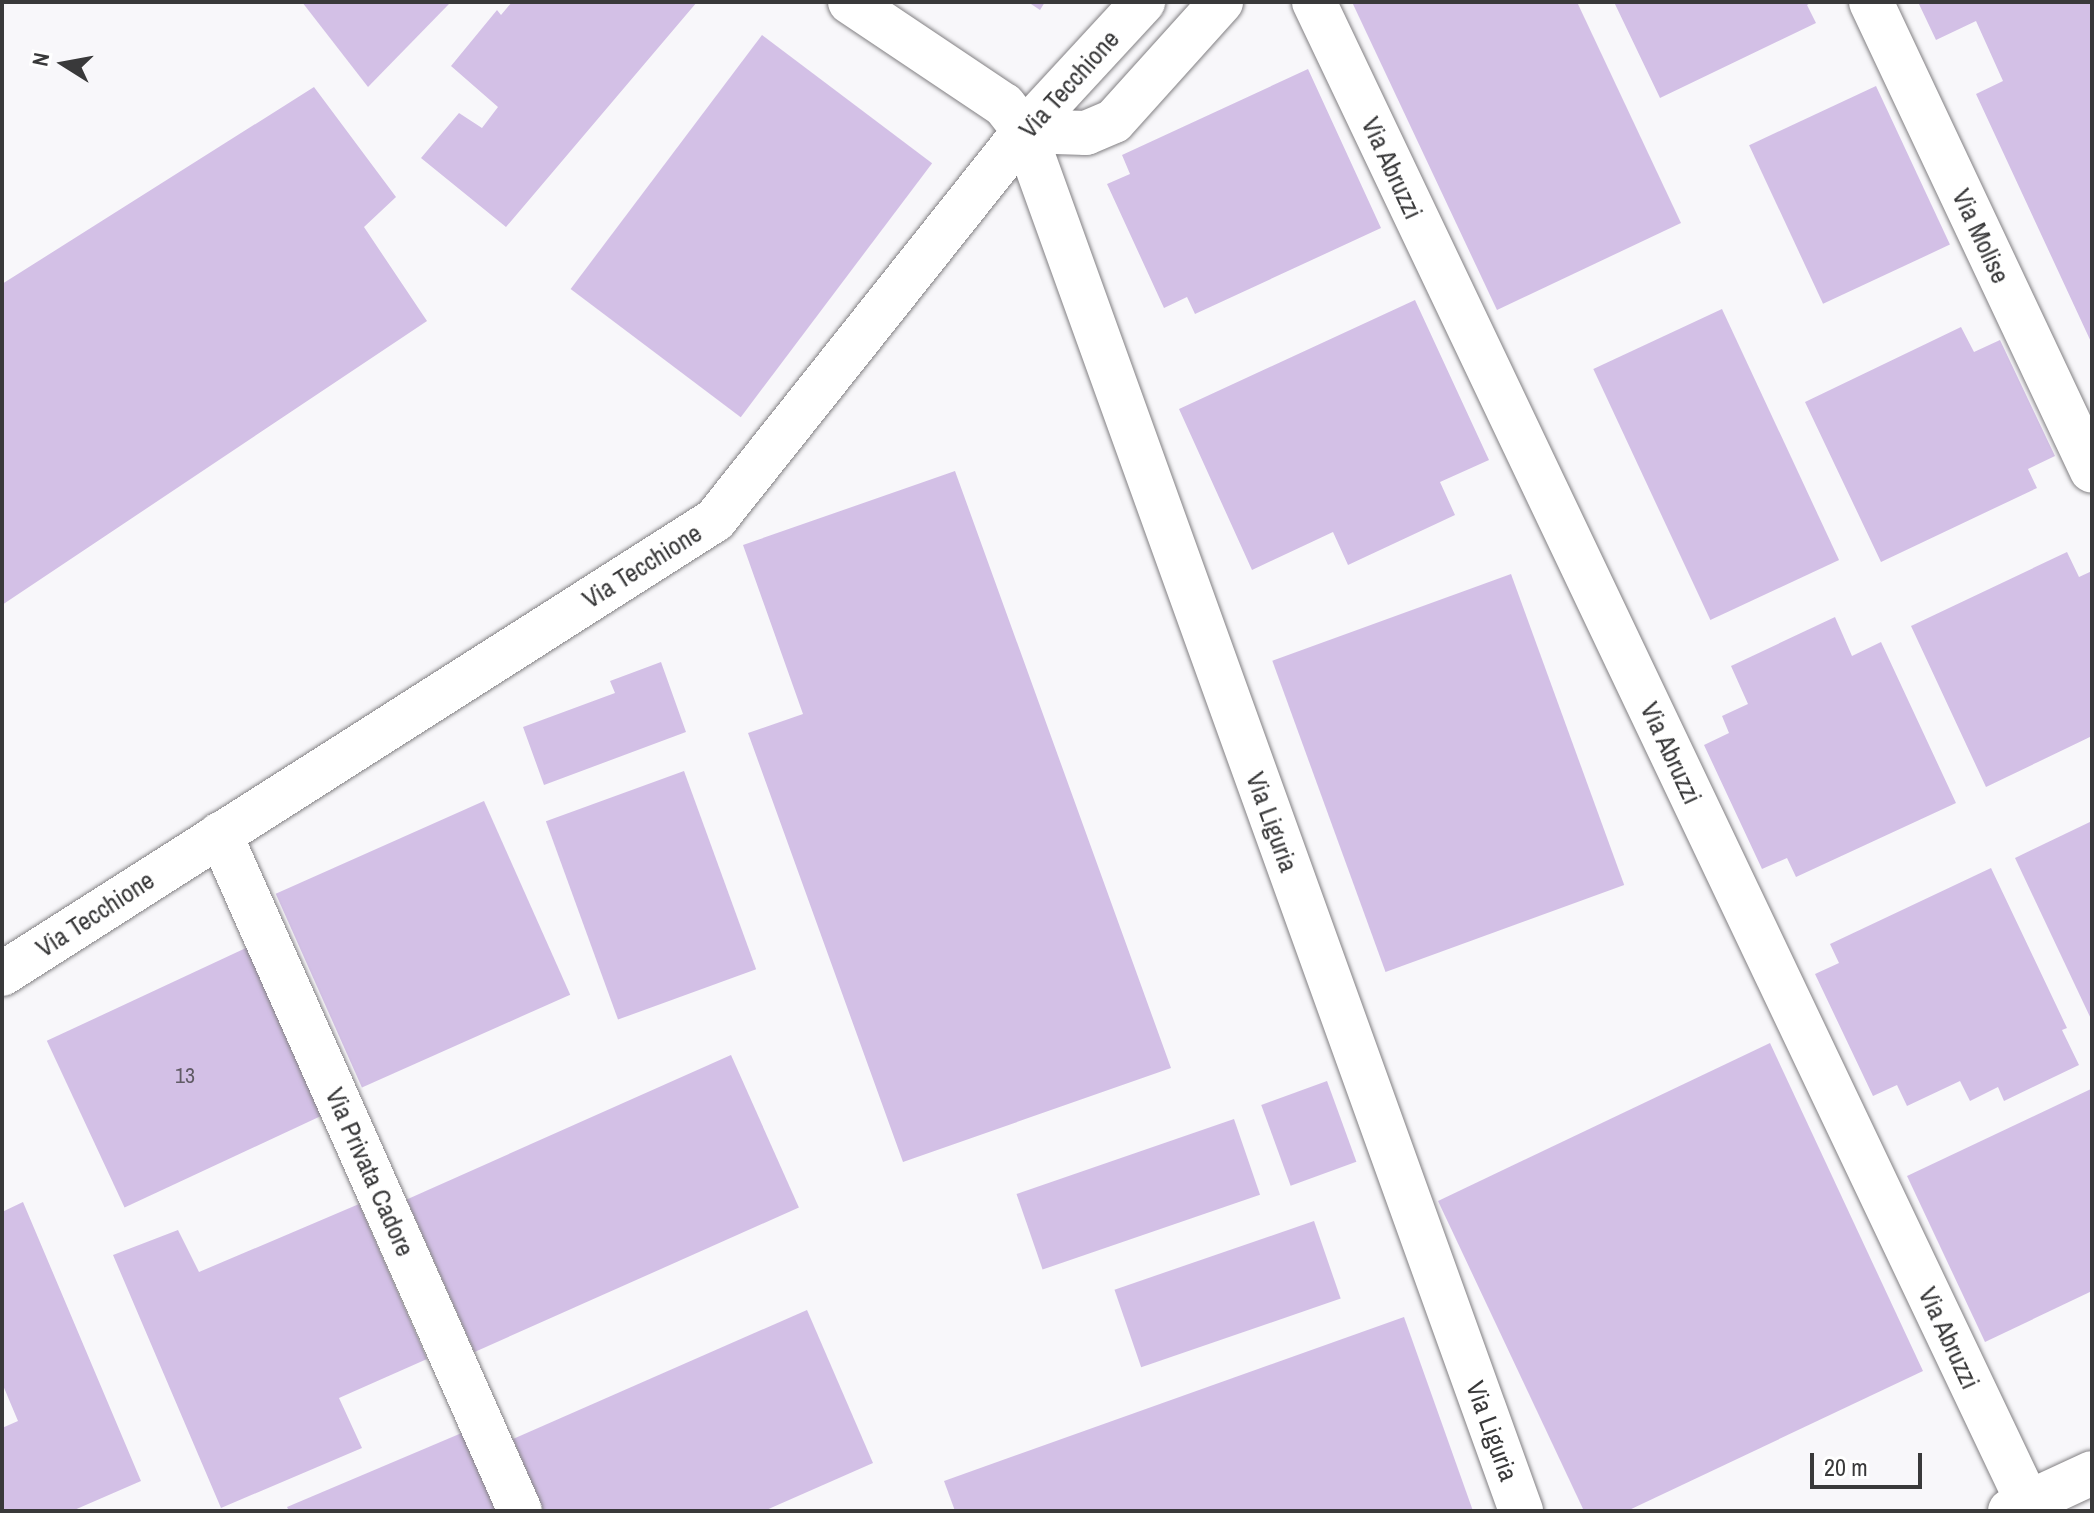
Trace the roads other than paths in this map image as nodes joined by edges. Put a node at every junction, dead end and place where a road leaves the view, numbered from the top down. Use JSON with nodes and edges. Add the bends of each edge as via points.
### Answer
{"nodes":[{"id":1,"x":850,"y":2,"type":"edge"},
{"id":2,"x":1143,"y":2,"type":"edge"},
{"id":3,"x":1221,"y":2,"type":"edge"},
{"id":4,"x":1314,"y":2,"type":"edge"},
{"id":5,"x":1871,"y":2,"type":"edge"},
{"id":6,"x":1024,"y":131,"type":"junction"},
{"id":7,"x":2092,"y":471,"type":"edge"},
{"id":8,"x":220,"y":834,"type":"junction"},
{"id":9,"x":2,"y":974,"type":"edge"},
{"id":10,"x":2092,"y":1473,"type":"edge"},
{"id":11,"x":2019,"y":1507,"type":"edge"},
{"id":12,"x":520,"y":1511,"type":"edge"},
{"id":13,"x":1521,"y":1511,"type":"edge"}],
"edges":[{"from":1,"to":6,"type":"street","via":[[1004,105]]},
{"from":2,"to":6,"type":"street","name":"Via Tecchione"},
{"from":3,"to":6,"type":"street","via":[[1114,121],[1086,133]]},
{"from":4,"to":11,"type":"street","name":"Via Abruzzi"},
{"from":5,"to":7,"type":"street","name":"Via Molise"},
{"from":6,"to":8,"type":"street","name":"Via Tecchione","via":[[715,520]]},
{"from":6,"to":13,"type":"street","name":"Via Liguria"},
{"from":8,"to":9,"type":"street","name":"Via Tecchione"},
{"from":8,"to":12,"type":"street","name":"Via Privata Cadore"},
{"from":10,"to":11,"type":"street"}]}
